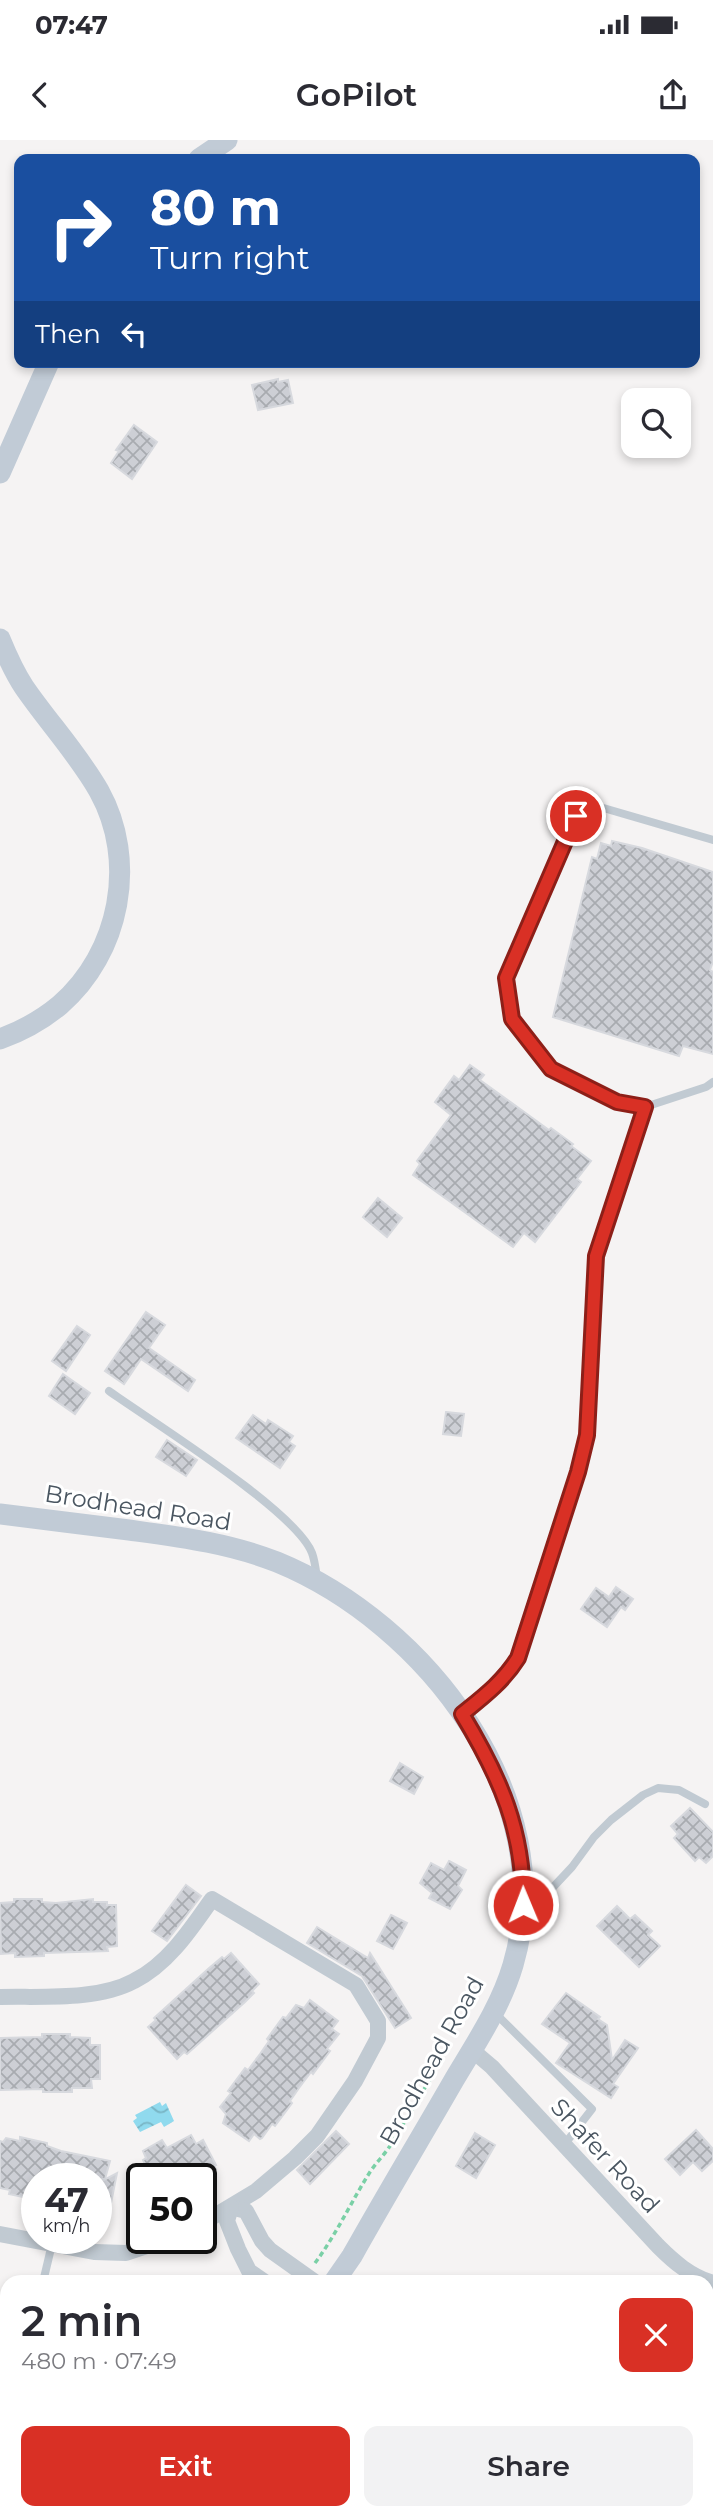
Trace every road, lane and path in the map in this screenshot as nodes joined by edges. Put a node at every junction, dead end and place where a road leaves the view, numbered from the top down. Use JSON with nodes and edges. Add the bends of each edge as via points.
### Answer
{"nodes":[{"id":1,"x":227,"y":140,"type":"edge"},
{"id":2,"x":206,"y":154,"type":"edge"},
{"id":3,"x":46,"y":368,"type":"edge"},
{"id":4,"x":0,"y":473,"type":"edge"},
{"id":5,"x":0,"y":639,"type":"edge"},
{"id":6,"x":713,"y":840,"type":"edge"},
{"id":7,"x":0,"y":1039,"type":"edge"},
{"id":8,"x":713,"y":1082,"type":"edge"},
{"id":9,"x":645,"y":1107,"type":"junction"},
{"id":10,"x":109,"y":1391,"type":"dead end"},
{"id":11,"x":0,"y":1514,"type":"edge"},
{"id":12,"x":318,"y":1582,"type":"junction"},
{"id":13,"x":462,"y":1714,"type":"junction"},
{"id":14,"x":705,"y":1804,"type":"dead end"},
{"id":15,"x":523,"y":1905,"type":"junction"},
{"id":16,"x":0,"y":1997,"type":"edge"},
{"id":17,"x":493,"y":2012,"type":"junction"},
{"id":18,"x":449,"y":2045,"type":"dead end"},
{"id":19,"x":471,"y":2050,"type":"junction"},
{"id":20,"x":564,"y":2145,"type":"junction"},
{"id":21,"x":231,"y":2207,"type":"junction"},
{"id":22,"x":217,"y":2215,"type":"edge"},
{"id":23,"x":0,"y":2234,"type":"edge"},
{"id":24,"x":21,"y":2238,"type":"edge"},
{"id":25,"x":50,"y":2254,"type":"edge"},
{"id":26,"x":45,"y":2275,"type":"edge"},
{"id":27,"x":255,"y":2275,"type":"edge"},
{"id":28,"x":304,"y":2275,"type":"edge"},
{"id":29,"x":312,"y":2275,"type":"edge"},
{"id":30,"x":338,"y":2275,"type":"edge"},
{"id":31,"x":695,"y":2275,"type":"edge"}],
"edges":[{"from":1,"to":2,"type":"main road"},
{"from":3,"to":4,"type":"main road"},
{"from":5,"to":7,"type":"main road","via":[[23,685],[100,793],[115,832],[120,875],[108,937],[88,974],[43,1018]]},
{"from":6,"to":9,"type":"lane","via":[[600,807],[576,816],[506,978],[512,1019],[551,1069],[617,1102]]},
{"from":8,"to":9,"type":"lane"},
{"from":9,"to":13,"type":"street","via":[[596,1256],[587,1435],[578,1472],[518,1658],[501,1681]]},
{"from":10,"to":12,"type":"lane","via":[[284,1519],[312,1552]]},
{"from":11,"to":12,"type":"main road","name":"Brodhead Road","via":[[186,1537],[232,1547]]},
{"from":12,"to":13,"type":"main road","name":"Brodhead Road","via":[[397,1639]]},
{"from":13,"to":15,"type":"main road","name":"Brodhead Road","via":[[484,1751],[514,1822]]},
{"from":14,"to":15,"type":"lane","via":[[679,1790],[658,1788],[643,1796],[594,1837],[542,1899]]},
{"from":15,"to":17,"type":"main road","name":"Brodhead Road","via":[[513,1966]]},
{"from":16,"to":21,"type":"street","via":[[101,1992],[135,1981],[164,1960],[212,1899],[356,1985],[378,2021],[378,2038],[355,2081],[317,2136],[256,2192]]},
{"from":17,"to":19,"type":"main road","name":"Brodhead Road"},
{"from":17,"to":20,"type":"lane","via":[[592,2109]]},
{"from":18,"to":29,"type":"path"},
{"from":19,"to":20,"type":"street","name":"Shafer Road"},
{"from":19,"to":30,"type":"main road","name":"Brodhead Road"},
{"from":20,"to":31,"type":"street","name":"Shafer Road","via":[[657,2246]]},
{"from":21,"to":22,"type":"street"},
{"from":21,"to":27,"type":"street","via":[[227,2221],[245,2264]]},
{"from":21,"to":28,"type":"street","via":[[246,2211],[261,2241]]},
{"from":23,"to":24,"type":"street"},
{"from":25,"to":26,"type":"lane"}]}
